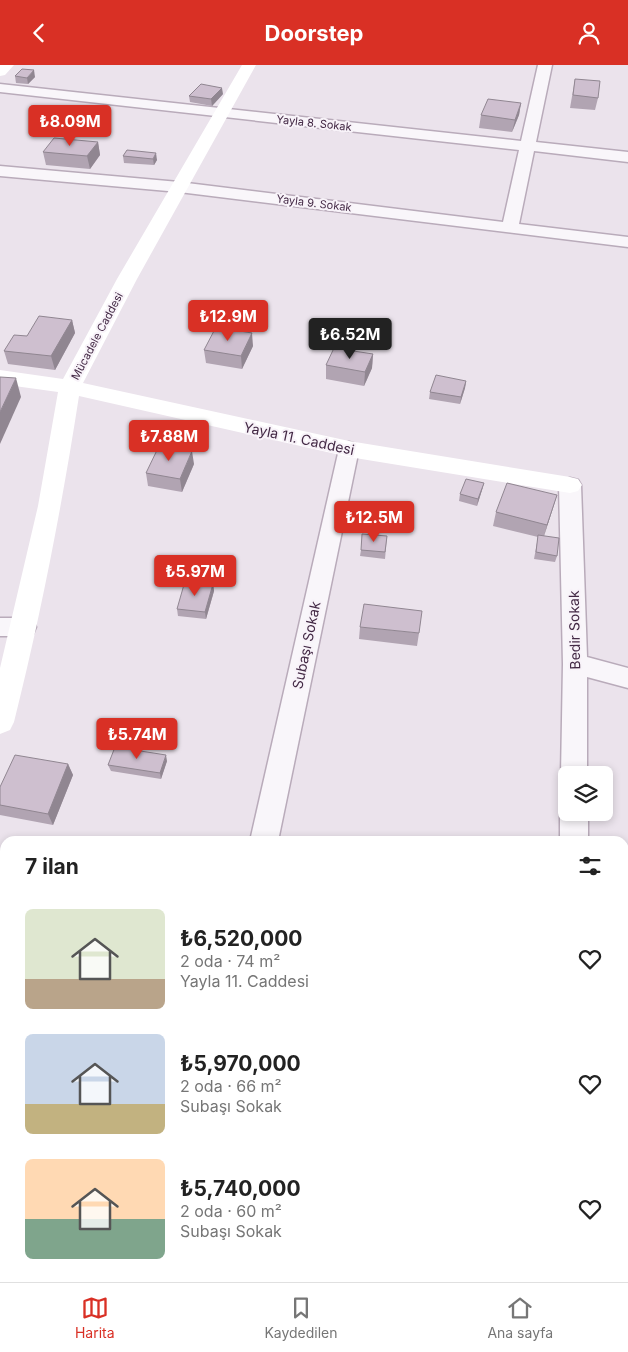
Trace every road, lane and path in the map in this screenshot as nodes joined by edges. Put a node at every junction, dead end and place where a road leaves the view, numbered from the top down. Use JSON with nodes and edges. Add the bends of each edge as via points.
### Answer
{"nodes":[{"id":1,"x":7,"y":65,"type":"edge"},
{"id":2,"x":249,"y":65,"type":"edge"},
{"id":3,"x":545,"y":65,"type":"edge"},
{"id":4,"x":0,"y":73,"type":"edge"},
{"id":5,"x":0,"y":88,"type":"edge"},
{"id":6,"x":220,"y":113,"type":"junction"},
{"id":7,"x":527,"y":146,"type":"junction"},
{"id":8,"x":628,"y":157,"type":"edge"},
{"id":9,"x":0,"y":171,"type":"edge"},
{"id":10,"x":179,"y":187,"type":"junction"},
{"id":11,"x":510,"y":226,"type":"junction"},
{"id":12,"x":628,"y":242,"type":"edge"},
{"id":13,"x":0,"y":377,"type":"edge"},
{"id":14,"x":70,"y":387,"type":"junction"},
{"id":15,"x":349,"y":449,"type":"junction"},
{"id":16,"x":570,"y":485,"type":"joint"},
{"id":17,"x":0,"y":627,"type":"edge"},
{"id":18,"x":24,"y":627,"type":"junction"},
{"id":19,"x":575,"y":664,"type":"junction"},
{"id":20,"x":628,"y":678,"type":"edge"},
{"id":21,"x":0,"y":722,"type":"edge"},
{"id":22,"x":574,"y":766,"type":"edge"},
{"id":23,"x":574,"y":821,"type":"edge"},
{"id":24,"x":265,"y":836,"type":"edge"},
{"id":25,"x":574,"y":836,"type":"edge"}],
"edges":[{"from":1,"to":4,"type":"street"},
{"from":2,"to":6,"type":"street","name":"Mücadele Caddesi"},
{"from":3,"to":7,"type":"street"},
{"from":5,"to":6,"type":"street","name":"Yayla 8. Sokak"},
{"from":6,"to":7,"type":"street","name":"Yayla 8. Sokak"},
{"from":6,"to":10,"type":"street","name":"Mücadele Caddesi"},
{"from":7,"to":8,"type":"street","name":"Yayla 8. Sokak"},
{"from":7,"to":11,"type":"street"},
{"from":9,"to":10,"type":"street","name":"Yayla 9. Sokak"},
{"from":10,"to":11,"type":"street","name":"Yayla 9. Sokak"},
{"from":10,"to":14,"type":"street","name":"Mücadele Caddesi"},
{"from":11,"to":12,"type":"street","name":"Yayla 9. Sokak"},
{"from":13,"to":14,"type":"street","name":"Yayla 11. Caddesi"},
{"from":14,"to":15,"type":"street","name":"Yayla 11. Caddesi"},
{"from":14,"to":18,"type":"street","name":"Mücadele Caddesi","via":[[50,506]]},
{"from":15,"to":16,"type":"street","name":"Yayla 11. Caddesi"},
{"from":15,"to":24,"type":"street","name":"Subaşı Sokak"},
{"from":16,"to":19,"type":"street","name":"Bedir Sokak"},
{"from":17,"to":18,"type":"street"},
{"from":18,"to":21,"type":"street","name":"Mücadele Caddesi"},
{"from":19,"to":20,"type":"street"},
{"from":19,"to":22,"type":"street","name":"Bedir Sokak"},
{"from":23,"to":25,"type":"street"}]}
